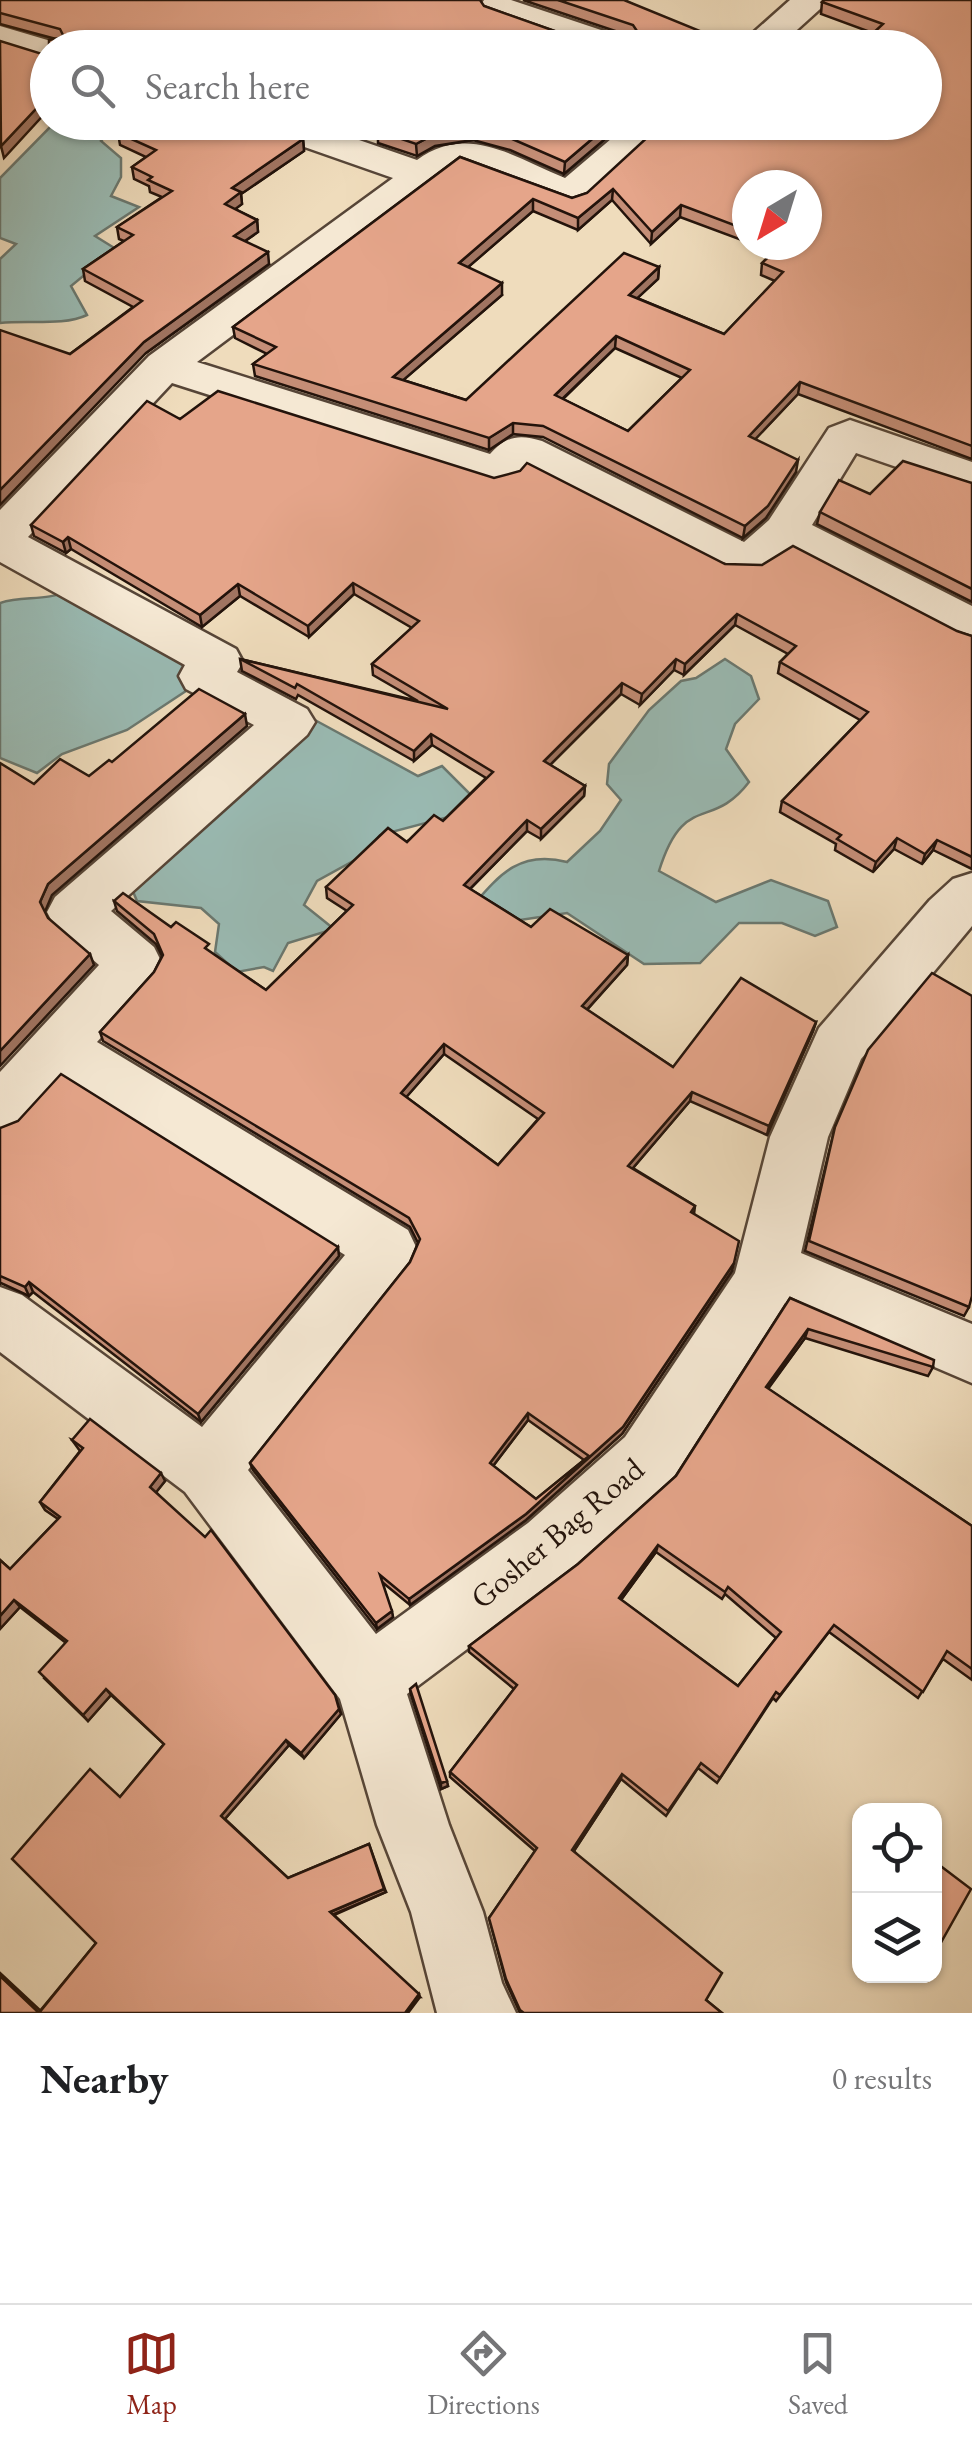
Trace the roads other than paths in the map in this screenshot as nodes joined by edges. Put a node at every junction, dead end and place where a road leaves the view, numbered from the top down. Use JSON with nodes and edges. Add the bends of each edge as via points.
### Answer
{"nodes":[{"id":1,"x":812,"y":0,"type":"edge"},
{"id":2,"x":497,"y":7,"type":"edge"},
{"id":3,"x":565,"y":30,"type":"edge"},
{"id":4,"x":776,"y":30,"type":"edge"},
{"id":5,"x":0,"y":38,"type":"edge"},
{"id":6,"x":30,"y":47,"type":"edge"},
{"id":7,"x":321,"y":140,"type":"edge"},
{"id":8,"x":633,"y":140,"type":"edge"},
{"id":9,"x":425,"y":176,"type":"junction"},
{"id":10,"x":164,"y":366,"type":"junction"},
{"id":11,"x":972,"y":478,"type":"edge"},
{"id":12,"x":784,"y":532,"type":"junction"},
{"id":13,"x":972,"y":627,"type":"edge"},
{"id":14,"x":972,"y":894,"type":"edge"},
{"id":15,"x":58,"y":1047,"type":"junction"},
{"id":16,"x":0,"y":1111,"type":"edge"},
{"id":17,"x":767,"y":1267,"type":"junction"},
{"id":18,"x":0,"y":1315,"type":"edge"},
{"id":19,"x":972,"y":1354,"type":"edge"},
{"id":20,"x":208,"y":1470,"type":"junction"},
{"id":21,"x":368,"y":1681,"type":"junction"},
{"id":22,"x":470,"y":2010,"type":"edge"}],
"edges":[{"from":1,"to":4,"type":"street"},
{"from":2,"to":3,"type":"street"},
{"from":5,"to":6,"type":"street"},
{"from":7,"to":9,"type":"street"},
{"from":8,"to":9,"type":"street","via":[[570,194],[458,152]]},
{"from":9,"to":10,"type":"street"},
{"from":10,"to":12,"type":"street","via":[[495,471],[516,451],[526,451],[740,560],[755,558]]},
{"from":10,"to":15,"type":"street","via":[[0,537],[219,662],[203,676],[290,722],[74,912],[135,963]]},
{"from":11,"to":12,"type":"street","via":[[850,435]]},
{"from":12,"to":13,"type":"street"},
{"from":14,"to":17,"type":"street","name":"Gosher Bag Road","via":[[838,1045],[800,1137]]},
{"from":15,"to":16,"type":"street"},
{"from":15,"to":20,"type":"street","via":[[388,1248]]},
{"from":17,"to":19,"type":"street"},
{"from":17,"to":21,"type":"street","name":"Gosher Bag Road","via":[[763,1284],[648,1459],[551,1546]]},
{"from":18,"to":20,"type":"street"},
{"from":20,"to":21,"type":"street"},
{"from":21,"to":22,"type":"street","via":[[447,1912]]}]}
